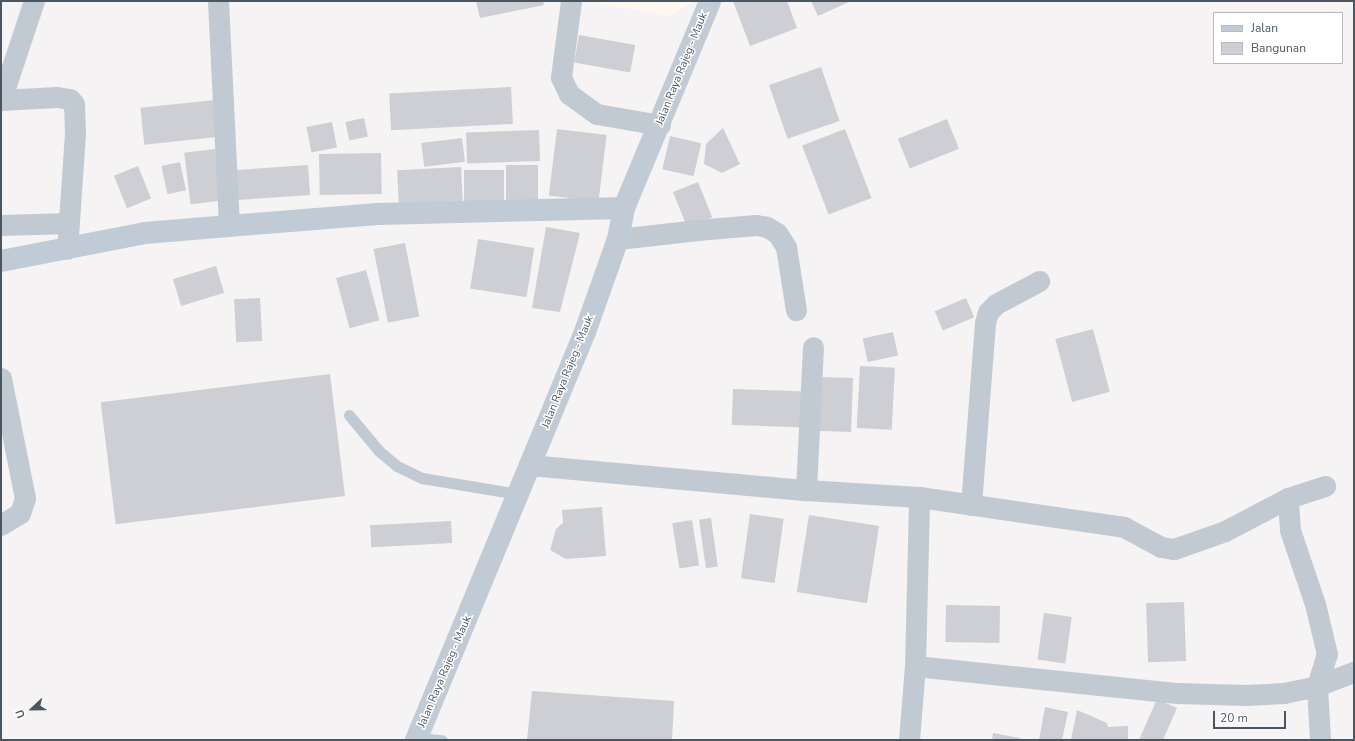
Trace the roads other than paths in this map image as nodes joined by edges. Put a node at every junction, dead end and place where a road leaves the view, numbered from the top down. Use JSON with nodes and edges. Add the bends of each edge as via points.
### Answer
{"nodes":[{"id":1,"x":34,"y":1,"type":"edge"},
{"id":2,"x":218,"y":1,"type":"edge"},
{"id":3,"x":571,"y":1,"type":"edge"},
{"id":4,"x":710,"y":1,"type":"edge"},
{"id":5,"x":3,"y":90,"type":"edge"},
{"id":6,"x":660,"y":125,"type":"junction"},
{"id":7,"x":624,"y":208,"type":"junction"},
{"id":8,"x":69,"y":223,"type":"junction"},
{"id":9,"x":1,"y":225,"type":"edge"},
{"id":10,"x":230,"y":226,"type":"junction"},
{"id":11,"x":618,"y":239,"type":"junction"},
{"id":12,"x":67,"y":248,"type":"junction"},
{"id":13,"x":1,"y":261,"type":"edge"},
{"id":14,"x":1039,"y":281,"type":"dead end"},
{"id":15,"x":796,"y":310,"type":"dead end"},
{"id":16,"x":813,"y":347,"type":"dead end"},
{"id":17,"x":1,"y":378,"type":"edge"},
{"id":18,"x":349,"y":415,"type":"dead end"},
{"id":19,"x":529,"y":465,"type":"junction"},
{"id":20,"x":1325,"y":486,"type":"dead end"},
{"id":21,"x":806,"y":490,"type":"junction"},
{"id":22,"x":518,"y":494,"type":"junction"},
{"id":23,"x":919,"y":497,"type":"junction"},
{"id":24,"x":1288,"y":498,"type":"junction"},
{"id":25,"x":971,"y":505,"type":"junction"},
{"id":26,"x":1,"y":525,"type":"edge"},
{"id":27,"x":915,"y":666,"type":"junction"},
{"id":28,"x":1354,"y":672,"type":"edge"},
{"id":29,"x":1317,"y":686,"type":"junction"},
{"id":30,"x":417,"y":739,"type":"edge"},
{"id":31,"x":442,"y":740,"type":"edge"},
{"id":32,"x":908,"y":740,"type":"edge"},
{"id":33,"x":1320,"y":740,"type":"edge"}],
"edges":[{"from":1,"to":5,"type":"street"},
{"from":2,"to":10,"type":"street"},
{"from":3,"to":6,"type":"street","via":[[561,77],[569,94],[597,114]]},
{"from":4,"to":6,"type":"main road","name":"Jalan Raya Rajeg - Mauk"},
{"from":5,"to":8,"type":"street","via":[[31,98],[65,98],[74,104],[75,133]]},
{"from":6,"to":7,"type":"main road","name":"Jalan Raya Rajeg - Mauk"},
{"from":7,"to":10,"type":"main road","via":[[378,214]]},
{"from":7,"to":11,"type":"main road","name":"Jalan Raya Rajeg - Mauk"},
{"from":8,"to":9,"type":"street"},
{"from":8,"to":12,"type":"street"},
{"from":10,"to":12,"type":"main road","via":[[145,233]]},
{"from":11,"to":15,"type":"street","via":[[726,227],[767,227],[777,233],[786,247]]},
{"from":11,"to":19,"type":"main road","name":"Jalan Raya Rajeg - Mauk","via":[[585,332]]},
{"from":12,"to":13,"type":"main road"},
{"from":14,"to":25,"type":"street","via":[[996,304],[988,312],[985,323]]},
{"from":16,"to":21,"type":"street"},
{"from":17,"to":26,"type":"street","via":[[25,498],[20,513]]},
{"from":18,"to":22,"type":"lane","via":[[380,451],[403,469],[422,478]]},
{"from":19,"to":21,"type":"street"},
{"from":19,"to":22,"type":"main road","name":"Jalan Raya Rajeg - Mauk"},
{"from":20,"to":24,"type":"street"},
{"from":21,"to":23,"type":"street"},
{"from":22,"to":30,"type":"main road","name":"Jalan Raya Rajeg - Mauk"},
{"from":23,"to":25,"type":"street"},
{"from":23,"to":27,"type":"street"},
{"from":24,"to":25,"type":"street","via":[[1225,531],[1174,549],[1161,547],[1124,528]]},
{"from":24,"to":29,"type":"street","via":[[1290,530],[1315,604],[1327,654]]},
{"from":27,"to":29,"type":"street","via":[[1178,693],[1246,695],[1284,693]]},
{"from":27,"to":32,"type":"street"},
{"from":28,"to":29,"type":"street"},
{"from":29,"to":33,"type":"street"},
{"from":30,"to":31,"type":"lane"}]}
